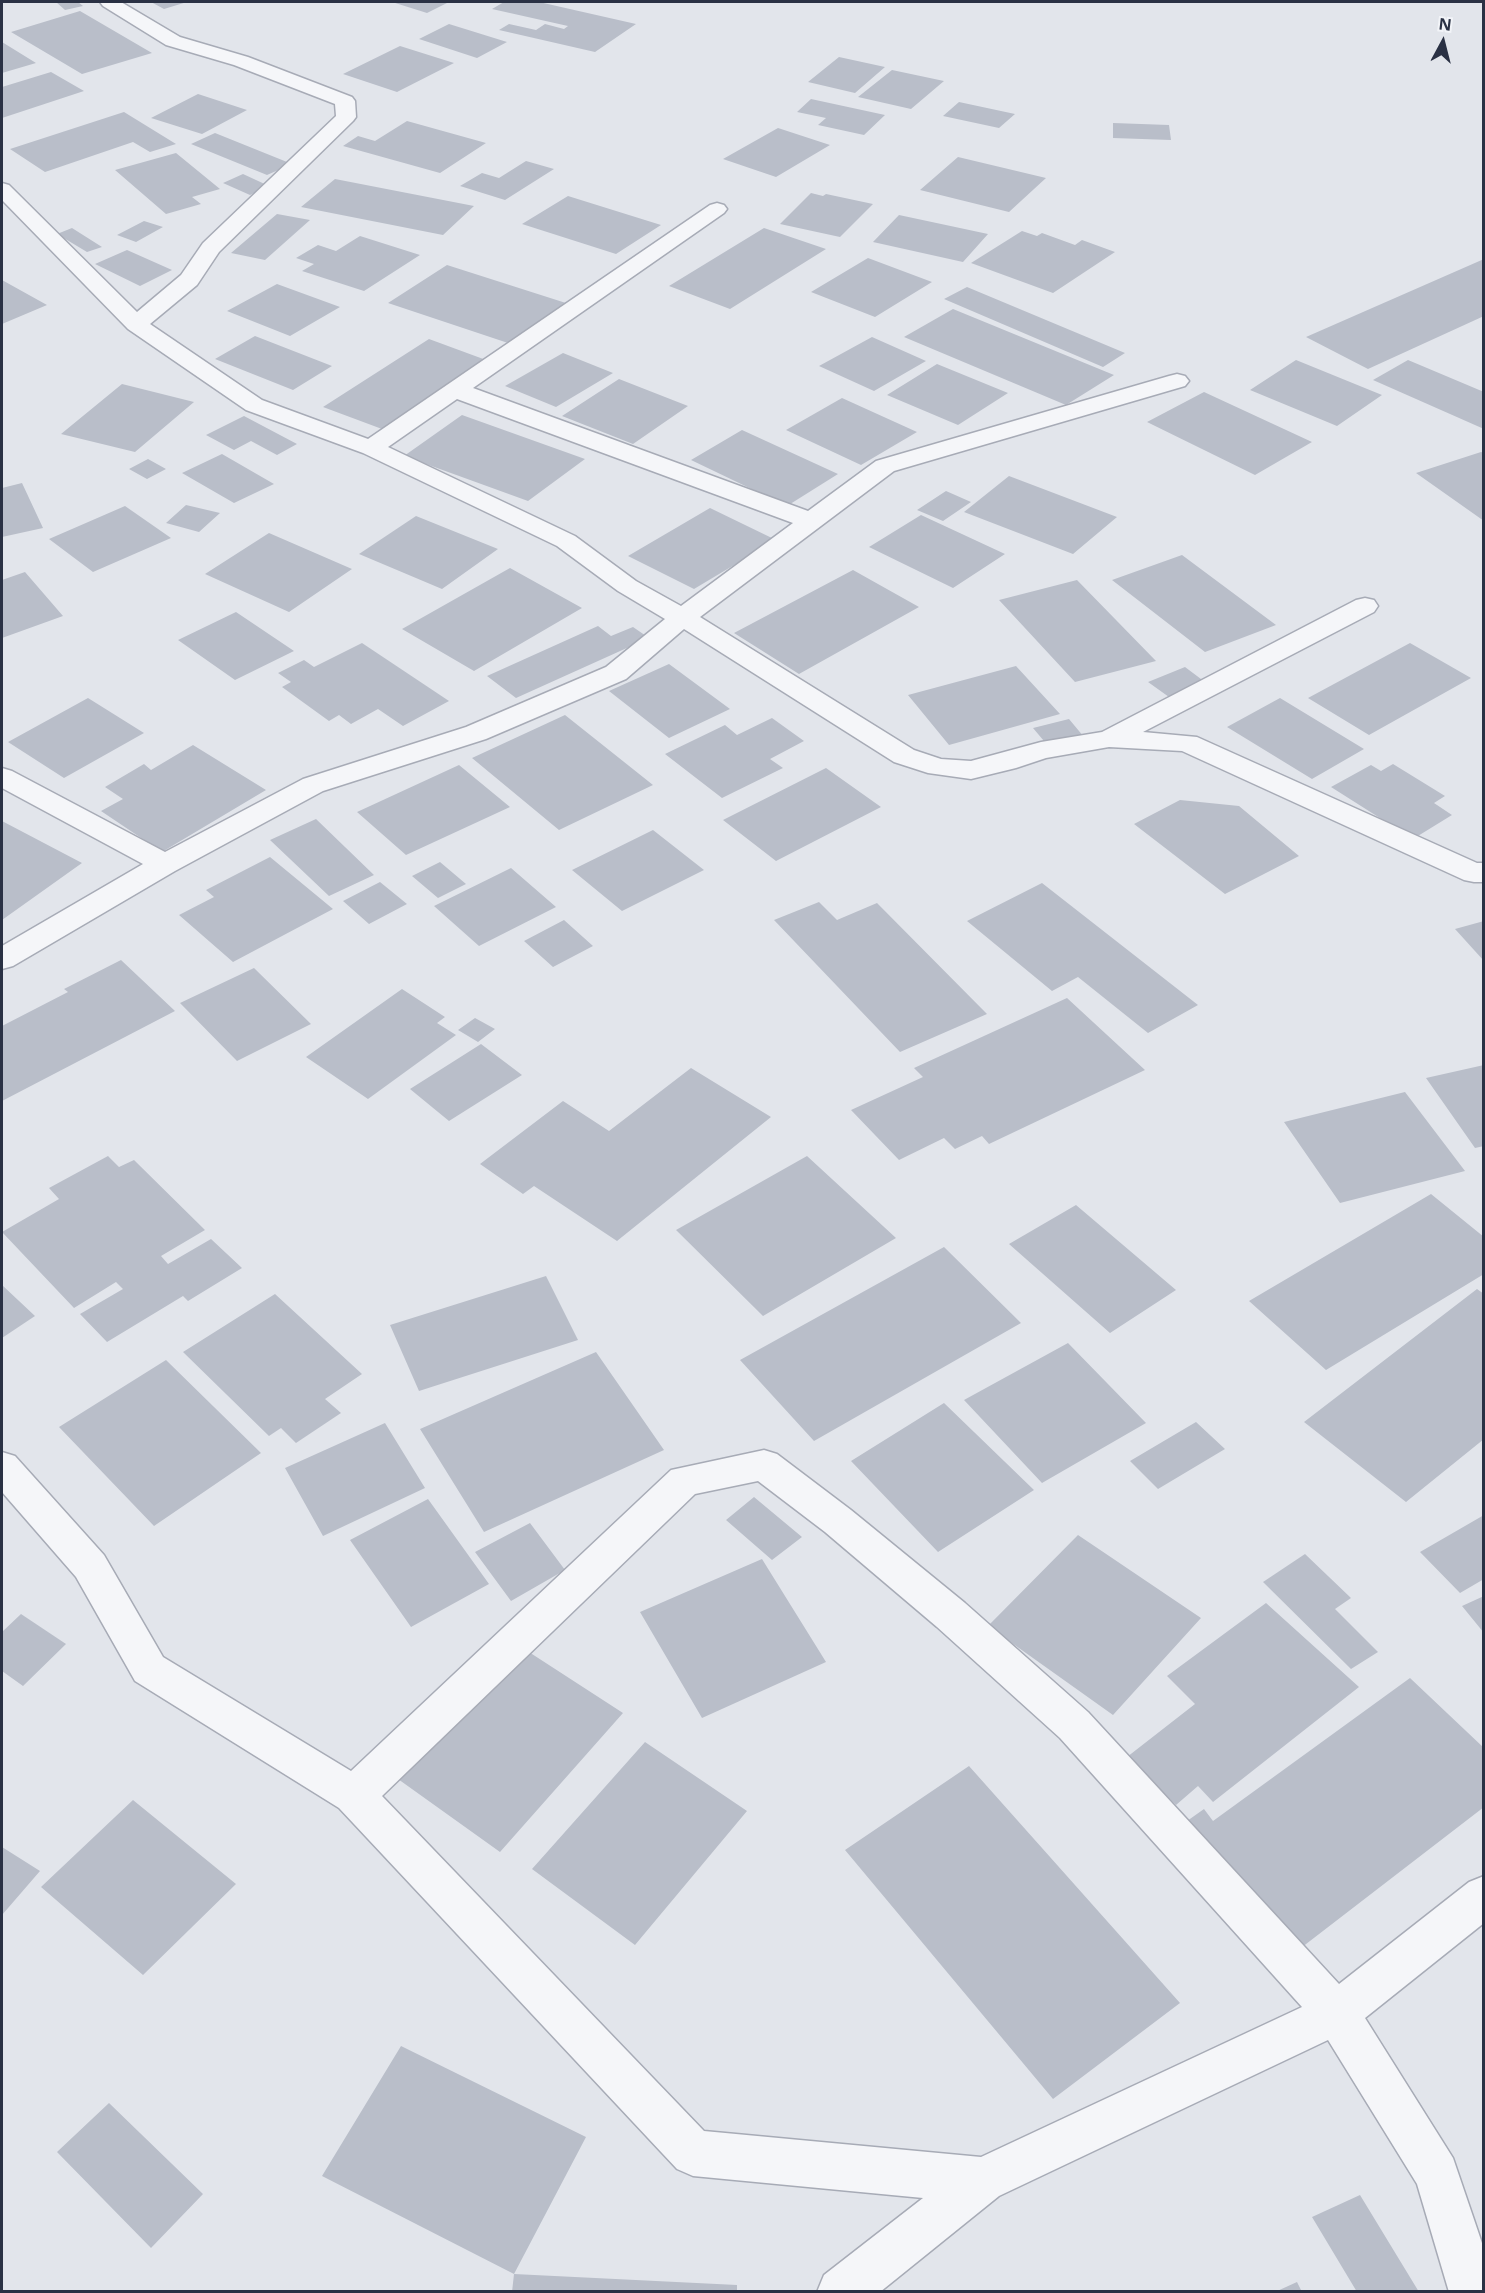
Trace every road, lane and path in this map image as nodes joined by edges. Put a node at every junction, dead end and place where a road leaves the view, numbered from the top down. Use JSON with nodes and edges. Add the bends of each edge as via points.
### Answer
{"nodes":[{"id":1,"x":109,"y":2,"type":"edge"},
{"id":2,"x":2,"y":189,"type":"edge"},
{"id":3,"x":717,"y":209,"type":"dead end"},
{"id":4,"x":136,"y":324,"type":"junction"},
{"id":5,"x":1177,"y":381,"type":"dead end"},
{"id":6,"x":455,"y":390,"type":"junction"},
{"id":7,"x":371,"y":448,"type":"junction"},
{"id":8,"x":811,"y":521,"type":"junction"},
{"id":9,"x":1365,"y":606,"type":"dead end"},
{"id":10,"x":683,"y":617,"type":"junction"},
{"id":11,"x":1109,"y":739,"type":"junction"},
{"id":12,"x":2,"y":777,"type":"edge"},
{"id":13,"x":165,"y":864,"type":"junction"},
{"id":14,"x":1484,"y":872,"type":"edge"},
{"id":15,"x":2,"y":959,"type":"edge"},
{"id":16,"x":2,"y":1467,"type":"edge"},
{"id":17,"x":354,"y":1795,"type":"junction"},
{"id":18,"x":1484,"y":1896,"type":"edge"},
{"id":19,"x":1337,"y":2013,"type":"junction"},
{"id":20,"x":983,"y":2180,"type":"junction"},
{"id":21,"x":841,"y":2292,"type":"edge"},
{"id":22,"x":1473,"y":2292,"type":"edge"}],
"edges":[{"from":1,"to":4,"type":"street","via":[[173,41],[241,61],[345,101],[346,117],[211,248],[189,280]]},
{"from":2,"to":4,"type":"street"},
{"from":3,"to":6,"type":"street"},
{"from":4,"to":7,"type":"street","via":[[254,405]]},
{"from":5,"to":8,"type":"street","via":[[885,466]]},
{"from":6,"to":7,"type":"street"},
{"from":6,"to":8,"type":"street"},
{"from":7,"to":10,"type":"street","via":[[566,542],[627,586]]},
{"from":8,"to":10,"type":"street"},
{"from":9,"to":11,"type":"street"},
{"from":10,"to":11,"type":"street","via":[[904,756],[938,767],[971,770],[1041,750]]},
{"from":10,"to":13,"type":"street","via":[[616,673],[476,733],[313,785]]},
{"from":11,"to":14,"type":"street","via":[[1187,743],[1474,873]]},
{"from":12,"to":13,"type":"street"},
{"from":13,"to":15,"type":"street"},
{"from":16,"to":17,"type":"street","via":[[90,1566],[149,1669]]},
{"from":17,"to":19,"type":"street","via":[[684,1481],[764,1464],[951,1615],[1074,1725]]},
{"from":17,"to":20,"type":"street","via":[[693,2153]]},
{"from":18,"to":19,"type":"street"},
{"from":19,"to":20,"type":"street"},
{"from":19,"to":22,"type":"street","via":[[1437,2174]]},
{"from":20,"to":21,"type":"street"}]}
